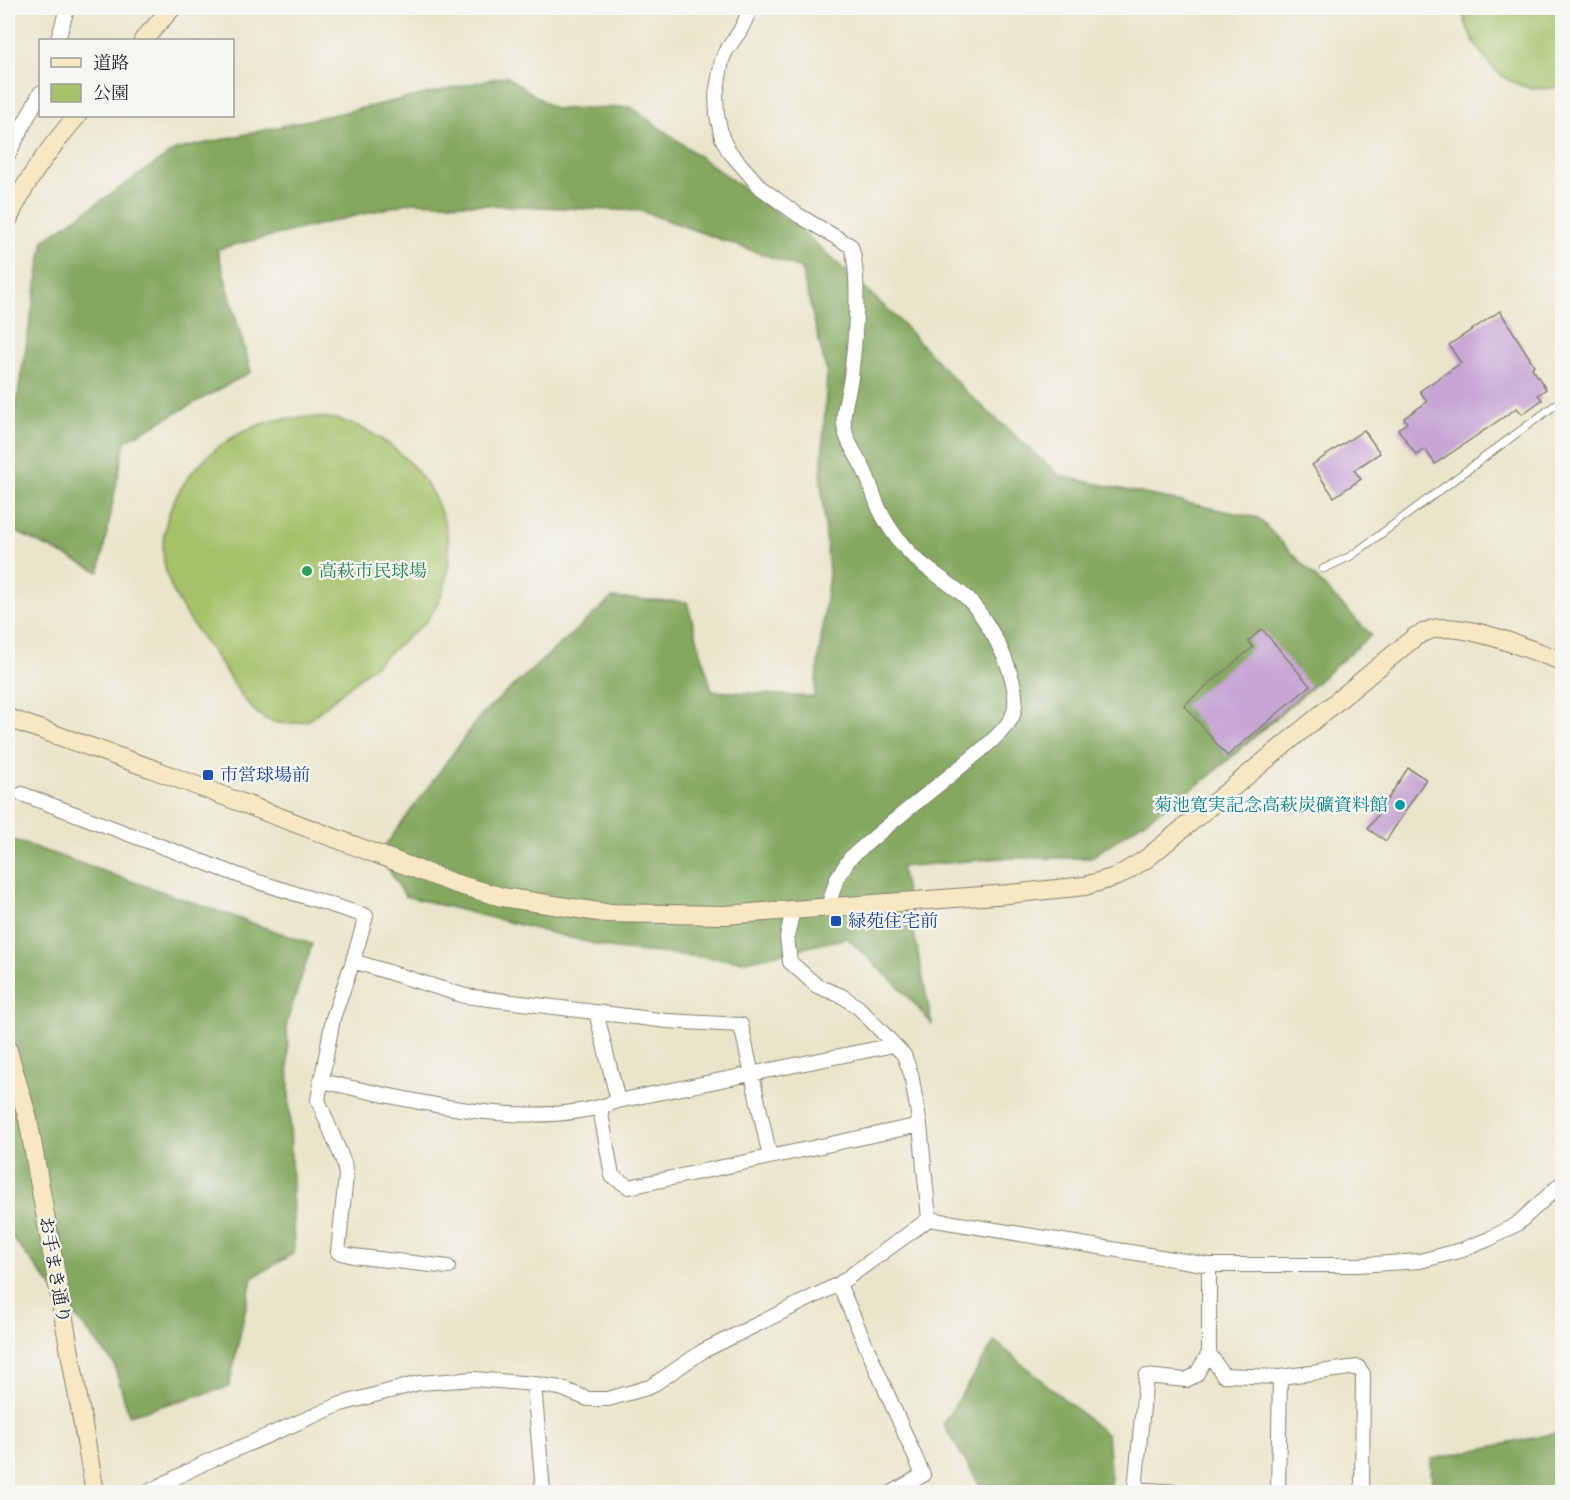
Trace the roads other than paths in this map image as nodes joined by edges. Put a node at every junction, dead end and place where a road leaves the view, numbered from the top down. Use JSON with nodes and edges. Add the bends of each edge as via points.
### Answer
{"nodes":[{"id":1,"x":67,"y":8,"type":"edge"},
{"id":2,"x":172,"y":8,"type":"edge"},
{"id":3,"x":749,"y":8,"type":"edge"},
{"id":4,"x":58,"y":39,"type":"edge"},
{"id":5,"x":144,"y":39,"type":"edge"},
{"id":6,"x":39,"y":95,"type":"edge"},
{"id":7,"x":76,"y":117,"type":"edge"},
{"id":8,"x":12,"y":136,"type":"edge"},
{"id":9,"x":8,"y":155,"type":"edge"},
{"id":10,"x":8,"y":220,"type":"edge"},
{"id":11,"x":1563,"y":400,"type":"edge"},
{"id":12,"x":1323,"y":569,"type":"dead end"},
{"id":13,"x":1563,"y":661,"type":"edge"},
{"id":14,"x":8,"y":718,"type":"edge"},
{"id":15,"x":22,"y":794,"type":"dead end"},
{"id":16,"x":828,"y":907,"type":"junction"},
{"id":17,"x":793,"y":909,"type":"junction"},
{"id":18,"x":353,"y":961,"type":"junction"},
{"id":19,"x":596,"y":1012,"type":"junction"},
{"id":20,"x":894,"y":1045,"type":"junction"},
{"id":21,"x":8,"y":1050,"type":"edge"},
{"id":22,"x":752,"y":1072,"type":"junction"},
{"id":23,"x":320,"y":1081,"type":"junction"},
{"id":24,"x":618,"y":1101,"type":"junction"},
{"id":25,"x":600,"y":1108,"type":"junction"},
{"id":26,"x":920,"y":1125,"type":"junction"},
{"id":27,"x":770,"y":1156,"type":"junction"},
{"id":28,"x":1563,"y":1183,"type":"edge"},
{"id":29,"x":929,"y":1219,"type":"junction"},
{"id":30,"x":1209,"y":1264,"type":"junction"},
{"id":31,"x":448,"y":1267,"type":"dead end"},
{"id":32,"x":839,"y":1284,"type":"junction"},
{"id":33,"x":1209,"y":1353,"type":"junction"},
{"id":34,"x":1280,"y":1377,"type":"junction"},
{"id":35,"x":534,"y":1384,"type":"junction"},
{"id":36,"x":95,"y":1492,"type":"edge"},
{"id":37,"x":148,"y":1492,"type":"edge"},
{"id":38,"x":543,"y":1492,"type":"edge"},
{"id":39,"x":893,"y":1492,"type":"edge"},
{"id":40,"x":1177,"y":1492,"type":"edge"},
{"id":41,"x":1278,"y":1492,"type":"edge"},
{"id":42,"x":1362,"y":1492,"type":"edge"}],
"edges":[{"from":1,"to":4,"type":"street"},
{"from":2,"to":5,"type":"street"},
{"from":3,"to":16,"type":"street","via":[[722,60],[716,95],[722,138],[761,189],[851,246],[854,339],[843,414],[848,439],[883,518],[922,566],[968,600],[980,615],[1006,658],[1013,683],[1015,706],[1011,720],[978,753],[850,858],[837,878]]},
{"from":6,"to":8,"type":"street"},
{"from":7,"to":10,"type":"street","via":[[16,201]]},
{"from":8,"to":9,"type":"street"},
{"from":11,"to":12,"type":"lane","via":[[1351,556]]},
{"from":13,"to":16,"type":"street","via":[[1468,630],[1434,629],[1403,645],[1175,837],[1118,876],[1084,886],[1049,890]]},
{"from":14,"to":17,"type":"street","via":[[453,883],[502,897],[604,913],[725,915]]},
{"from":15,"to":18,"type":"street","via":[[243,876],[366,916]]},
{"from":16,"to":17,"type":"street"},
{"from":17,"to":20,"type":"street","via":[[787,937],[790,962],[817,986],[859,1008]]},
{"from":18,"to":19,"type":"street","via":[[465,996]]},
{"from":18,"to":23,"type":"street","via":[[333,1018]]},
{"from":19,"to":22,"type":"street","via":[[741,1025]]},
{"from":19,"to":24,"type":"street"},
{"from":20,"to":22,"type":"street"},
{"from":20,"to":26,"type":"street","via":[[904,1055]]},
{"from":21,"to":36,"type":"street","name":"お手まき通り","via":[[28,1119]]},
{"from":22,"to":24,"type":"street"},
{"from":22,"to":27,"type":"street"},
{"from":23,"to":25,"type":"street","via":[[457,1109],[536,1115]]},
{"from":23,"to":31,"type":"street","via":[[318,1100],[346,1176],[338,1252]]},
{"from":24,"to":25,"type":"street"},
{"from":25,"to":27,"type":"street","via":[[612,1176],[629,1187]]},
{"from":26,"to":27,"type":"street"},
{"from":26,"to":29,"type":"street"},
{"from":28,"to":30,"type":"street","via":[[1517,1224],[1490,1239],[1420,1261],[1358,1265]]},
{"from":29,"to":30,"type":"street"},
{"from":29,"to":32,"type":"street"},
{"from":30,"to":33,"type":"street"},
{"from":32,"to":35,"type":"street","via":[[703,1351],[650,1387],[608,1399],[588,1399],[560,1388]]},
{"from":32,"to":39,"type":"street","via":[[923,1475]]},
{"from":33,"to":34,"type":"street","via":[[1223,1376]]},
{"from":33,"to":40,"type":"street","via":[[1196,1375],[1186,1380],[1146,1376],[1135,1489]]},
{"from":34,"to":41,"type":"street"},
{"from":34,"to":42,"type":"street","via":[[1358,1367],[1364,1374]]},
{"from":35,"to":37,"type":"street","via":[[474,1379],[419,1383],[341,1404]]},
{"from":35,"to":38,"type":"street"}]}
